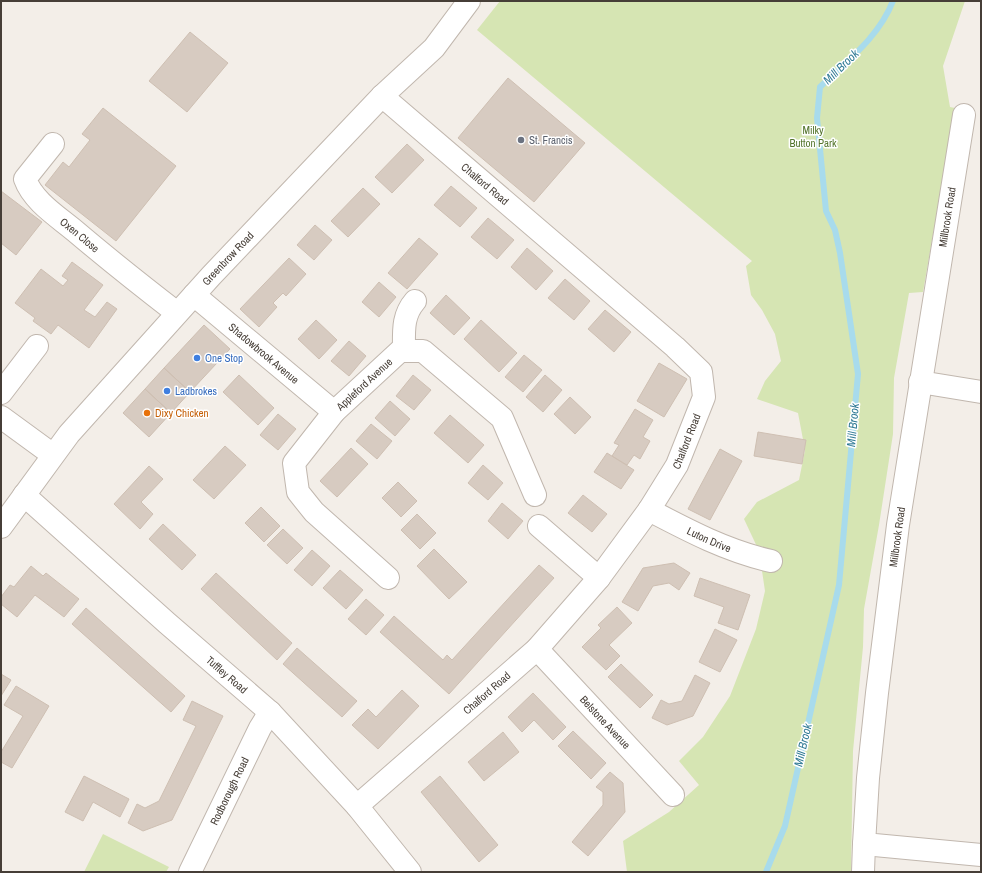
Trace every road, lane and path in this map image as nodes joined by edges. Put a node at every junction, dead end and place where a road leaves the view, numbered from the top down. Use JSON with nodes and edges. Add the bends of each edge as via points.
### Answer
{"nodes":[{"id":1,"x":469,"y":1,"type":"edge"},
{"id":2,"x":382,"y":96,"type":"junction"},
{"id":3,"x":964,"y":115,"type":"dead end"},
{"id":4,"x":53,"y":144,"type":"dead end"},
{"id":5,"x":194,"y":295,"type":"junction"},
{"id":6,"x":415,"y":301,"type":"dead end"},
{"id":7,"x":177,"y":313,"type":"junction"},
{"id":8,"x":37,"y":346,"type":"dead end"},
{"id":9,"x":404,"y":351,"type":"junction"},
{"id":10,"x":920,"y":382,"type":"junction"},
{"id":11,"x":1,"y":392,"type":"edge"},
{"id":12,"x":981,"y":392,"type":"edge"},
{"id":13,"x":334,"y":412,"type":"junction"},
{"id":14,"x":1,"y":417,"type":"edge"},
{"id":15,"x":53,"y":455,"type":"junction"},
{"id":16,"x":24,"y":495,"type":"junction"},
{"id":17,"x":535,"y":495,"type":"dead end"},
{"id":18,"x":649,"y":510,"type":"junction"},
{"id":19,"x":539,"y":526,"type":"dead end"},
{"id":20,"x":1,"y":527,"type":"edge"},
{"id":21,"x":771,"y":561,"type":"dead end"},
{"id":22,"x":388,"y":578,"type":"dead end"},
{"id":23,"x":599,"y":578,"type":"junction"},
{"id":24,"x":537,"y":649,"type":"junction"},
{"id":25,"x":270,"y":712,"type":"junction"},
{"id":26,"x":674,"y":795,"type":"dead end"},
{"id":27,"x":358,"y":806,"type":"junction"},
{"id":28,"x":864,"y":844,"type":"junction"},
{"id":29,"x":981,"y":855,"type":"edge"},
{"id":30,"x":190,"y":872,"type":"edge"},
{"id":31,"x":410,"y":872,"type":"edge"},
{"id":32,"x":863,"y":872,"type":"edge"}],
"edges":[{"from":1,"to":2,"type":"street","name":"Greenbrow Road","via":[[434,48]]},
{"from":2,"to":5,"type":"street","name":"Greenbrow Road"},
{"from":2,"to":18,"type":"street","name":"Chalford Road","via":[[701,372],[704,397],[697,417],[677,465]]},
{"from":3,"to":10,"type":"street","name":"Millbrook Road"},
{"from":4,"to":7,"type":"street","name":"Oxen Close","via":[[25,179],[28,187],[40,201],[86,240]]},
{"from":5,"to":7,"type":"street","name":"Greenbrow Road"},
{"from":5,"to":13,"type":"street","name":"Shadowbrook Avenue"},
{"from":6,"to":9,"type":"street","via":[[409,307],[405,318]]},
{"from":7,"to":15,"type":"street","name":"Greenbrow Road"},
{"from":8,"to":11,"type":"street"},
{"from":9,"to":13,"type":"street","name":"Appleford Avenue","via":[[400,351]]},
{"from":9,"to":17,"type":"street","name":"Appleford Avenue","via":[[424,350],[502,418]]},
{"from":10,"to":12,"type":"street"},
{"from":10,"to":28,"type":"street","name":"Millbrook Road","via":[[898,525],[877,693]]},
{"from":13,"to":22,"type":"street","name":"Appleford Avenue","via":[[294,463],[298,492],[314,512]]},
{"from":14,"to":15,"type":"street"},
{"from":15,"to":16,"type":"street","name":"Greenbrow Road"},
{"from":16,"to":20,"type":"street","name":"Greenbrow Road"},
{"from":16,"to":25,"type":"street","name":"Tuffley Road"},
{"from":18,"to":21,"type":"street","name":"Luton Drive","via":[[731,550]]},
{"from":18,"to":23,"type":"street","name":"Chalford Road"},
{"from":19,"to":23,"type":"street"},
{"from":23,"to":24,"type":"street","name":"Chalford Road"},
{"from":24,"to":26,"type":"street","name":"Belstone Avenue"},
{"from":24,"to":27,"type":"street","name":"Chalford Road"},
{"from":25,"to":27,"type":"street","name":"Tuffley Road"},
{"from":25,"to":30,"type":"street","name":"Rodborough Road"},
{"from":27,"to":31,"type":"street","name":"Tuffley Road"},
{"from":28,"to":29,"type":"street"},
{"from":28,"to":32,"type":"street","name":"Millbrook Road"}]}
